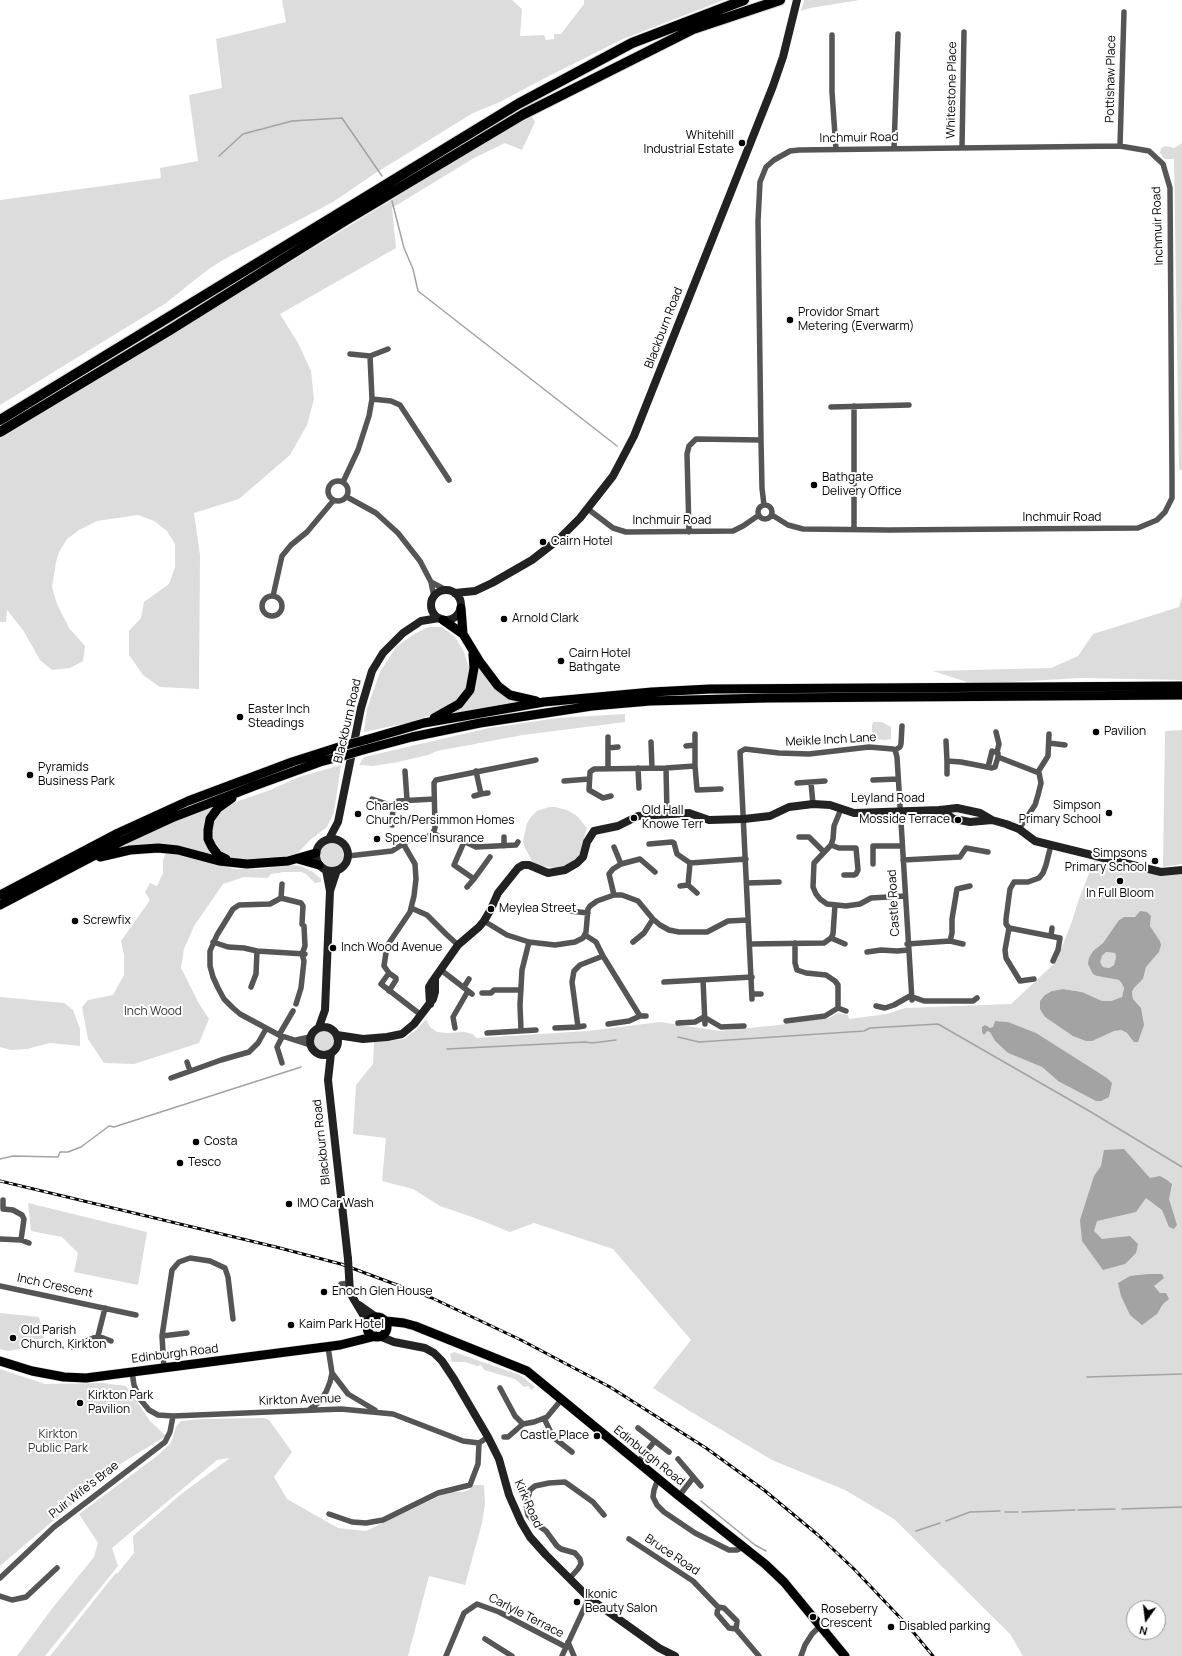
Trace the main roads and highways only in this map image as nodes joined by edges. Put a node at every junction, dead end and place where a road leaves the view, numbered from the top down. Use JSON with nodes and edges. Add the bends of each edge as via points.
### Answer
{"nodes":[{"id":1,"x":744,"y":0,"type":"edge"},
{"id":2,"x":780,"y":0,"type":"edge"},
{"id":3,"x":797,"y":0,"type":"edge"},
{"id":4,"x":0,"y":420,"type":"edge"},
{"id":5,"x":0,"y":432,"type":"edge"},
{"id":6,"x":474,"y":591,"type":"junction"},
{"id":7,"x":455,"y":593,"type":"junction"},
{"id":8,"x":432,"y":600,"type":"junction"},
{"id":9,"x":461,"y":607,"type":"junction"},
{"id":10,"x":441,"y":619,"type":"junction"},
{"id":11,"x":420,"y":621,"type":"junction"},
{"id":12,"x":463,"y":634,"type":"junction"},
{"id":13,"x":472,"y":650,"type":"junction"},
{"id":14,"x":1182,"y":686,"type":"edge"},
{"id":15,"x":1182,"y":695,"type":"edge"},
{"id":16,"x":544,"y":702,"type":"junction"},
{"id":17,"x":424,"y":723,"type":"junction"},
{"id":18,"x":254,"y":786,"type":"junction"},
{"id":19,"x":940,"y":810,"type":"junction"},
{"id":20,"x":992,"y":820,"type":"junction"},
{"id":21,"x":338,"y":822,"type":"junction"},
{"id":22,"x":329,"y":839,"type":"junction"},
{"id":23,"x":341,"y":842,"type":"junction"},
{"id":24,"x":316,"y":853,"type":"junction"},
{"id":25,"x":298,"y":859,"type":"junction"},
{"id":26,"x":80,"y":863,"type":"junction"},
{"id":27,"x":235,"y":863,"type":"junction"},
{"id":28,"x":323,"y":867,"type":"junction"},
{"id":29,"x":337,"y":870,"type":"junction"},
{"id":30,"x":1182,"y":870,"type":"edge"},
{"id":31,"x":330,"y":891,"type":"junction"},
{"id":32,"x":0,"y":895,"type":"edge"},
{"id":33,"x":0,"y":905,"type":"edge"},
{"id":34,"x":325,"y":1010,"type":"junction"},
{"id":35,"x":319,"y":1027,"type":"junction"},
{"id":36,"x":334,"y":1031,"type":"junction"},
{"id":37,"x":357,"y":1039,"type":"junction"},
{"id":38,"x":337,"y":1045,"type":"junction"},
{"id":39,"x":331,"y":1053,"type":"junction"},
{"id":40,"x":319,"y":1054,"type":"junction"},
{"id":41,"x":328,"y":1078,"type":"junction"},
{"id":42,"x":353,"y":1298,"type":"junction"},
{"id":43,"x":376,"y":1317,"type":"joint"},
{"id":44,"x":379,"y":1329,"type":"junction"},
{"id":45,"x":0,"y":1361,"type":"edge"},
{"id":46,"x":675,"y":1656,"type":"edge"},
{"id":47,"x":845,"y":1656,"type":"edge"}],
"edges":[{"from":1,"to":4,"type":"highway","via":[[632,44],[518,104]]},
{"from":2,"to":5,"type":"highway","via":[[693,29],[522,115]]},
{"from":3,"to":6,"type":"main road","name":"Blackburn Road","via":[[774,82],[634,436],[613,476],[588,509],[559,540],[532,560]]},
{"from":6,"to":7,"type":"main road","name":"Blackburn Road"},
{"from":6,"to":9,"type":"main road","name":"Blackburn Road"},
{"from":7,"to":8,"type":"main road","via":[[440,591]]},
{"from":7,"to":9,"type":"main road","via":[[459,596]]},
{"from":8,"to":10,"type":"main road","via":[[432,610]]},
{"from":8,"to":11,"type":"main road","name":"Blackburn Road"},
{"from":9,"to":10,"type":"main road","via":[[460,613],[454,618]]},
{"from":9,"to":12,"type":"main road"},
{"from":10,"to":11,"type":"main road","name":"Blackburn Road"},
{"from":10,"to":12,"type":"main road"},
{"from":11,"to":21,"type":"main road","name":"Blackburn Road","via":[[394,641],[372,671]]},
{"from":12,"to":13,"type":"main road"},
{"from":13,"to":16,"type":"main road","via":[[498,686],[510,694]]},
{"from":13,"to":17,"type":"main road","via":[[474,668],[470,690],[460,704]]},
{"from":14,"to":16,"type":"main road","via":[[710,689],[644,692]]},
{"from":15,"to":18,"type":"main road","bridge":true,"via":[[766,698],[650,701],[584,707],[480,723],[412,737],[320,762]]},
{"from":16,"to":17,"type":"main road"},
{"from":17,"to":32,"type":"main road","bridge":true,"via":[[292,762],[188,801],[118,833]]},
{"from":18,"to":26,"type":"main road","via":[[174,817]]},
{"from":18,"to":27,"type":"main road","via":[[231,798],[218,808],[210,819],[208,839],[218,855]]},
{"from":19,"to":20,"type":"main road","name":"Leyland Road","via":[[968,809]]},
{"from":19,"to":20,"type":"main road","name":"Leyland Road","via":[[954,819],[970,822]]},
{"from":19,"to":37,"type":"main road","name":"Leyland Road","via":[[854,813],[830,805],[812,804],[789,807],[770,816],[744,819],[709,820],[689,813],[638,816],[618,826],[594,831],[587,842],[583,857],[563,871],[548,873],[529,865],[518,868],[498,893],[479,928],[458,945],[435,978],[434,996],[430,1004],[408,1031],[400,1035]]},
{"from":20,"to":30,"type":"main road","name":"Leyland Road","via":[[1019,829],[1035,841],[1161,872]]},
{"from":21,"to":22,"type":"main road","name":"Blackburn Road"},
{"from":21,"to":23,"type":"main road","name":"Blackburn Road"},
{"from":22,"to":23,"type":"main road"},
{"from":22,"to":24,"type":"main road","via":[[320,843]]},
{"from":23,"to":29,"type":"main road","via":[[347,853],[345,864]]},
{"from":24,"to":25,"type":"main road"},
{"from":24,"to":28,"type":"main road","via":[[316,859]]},
{"from":25,"to":27,"type":"main road"},
{"from":25,"to":28,"type":"main road"},
{"from":26,"to":27,"type":"main road","via":[[130,850],[158,848]]},
{"from":26,"to":33,"type":"main road"},
{"from":28,"to":29,"type":"main road"},
{"from":28,"to":31,"type":"main road"},
{"from":29,"to":31,"type":"main road"},
{"from":31,"to":34,"type":"main road"},
{"from":34,"to":35,"type":"main road"},
{"from":34,"to":36,"type":"main road"},
{"from":35,"to":36,"type":"main road","via":[[327,1027]]},
{"from":35,"to":40,"type":"main road","via":[[310,1036],[310,1045]]},
{"from":36,"to":37,"type":"main road","name":"Leyland Road"},
{"from":36,"to":38,"type":"main road"},
{"from":37,"to":38,"type":"main road","name":"Leyland Road"},
{"from":38,"to":39,"type":"main road"},
{"from":39,"to":40,"type":"main road"},
{"from":39,"to":41,"type":"main road","name":"Blackburn Road"},
{"from":40,"to":41,"type":"main road","name":"Blackburn Road"},
{"from":41,"to":42,"type":"main road","name":"Blackburn Road","bridge":true,"via":[[348,1258],[347,1281]]},
{"from":42,"to":43,"type":"main road"},
{"from":42,"to":44,"type":"main road","name":"Blackburn Road"},
{"from":43,"to":44,"type":"main road","via":[[382,1318]]},
{"from":44,"to":45,"type":"main road","name":"Edinburgh Road","via":[[355,1342],[328,1347],[86,1378],[32,1371]]},
{"from":44,"to":46,"type":"main road","name":"Kirk Road","via":[[394,1342],[425,1348],[442,1361],[488,1437],[499,1459],[509,1495],[530,1537],[589,1598],[659,1648]]},
{"from":44,"to":47,"type":"main road","name":"Edinburgh Road","via":[[404,1323],[527,1371],[766,1564]]}]}
